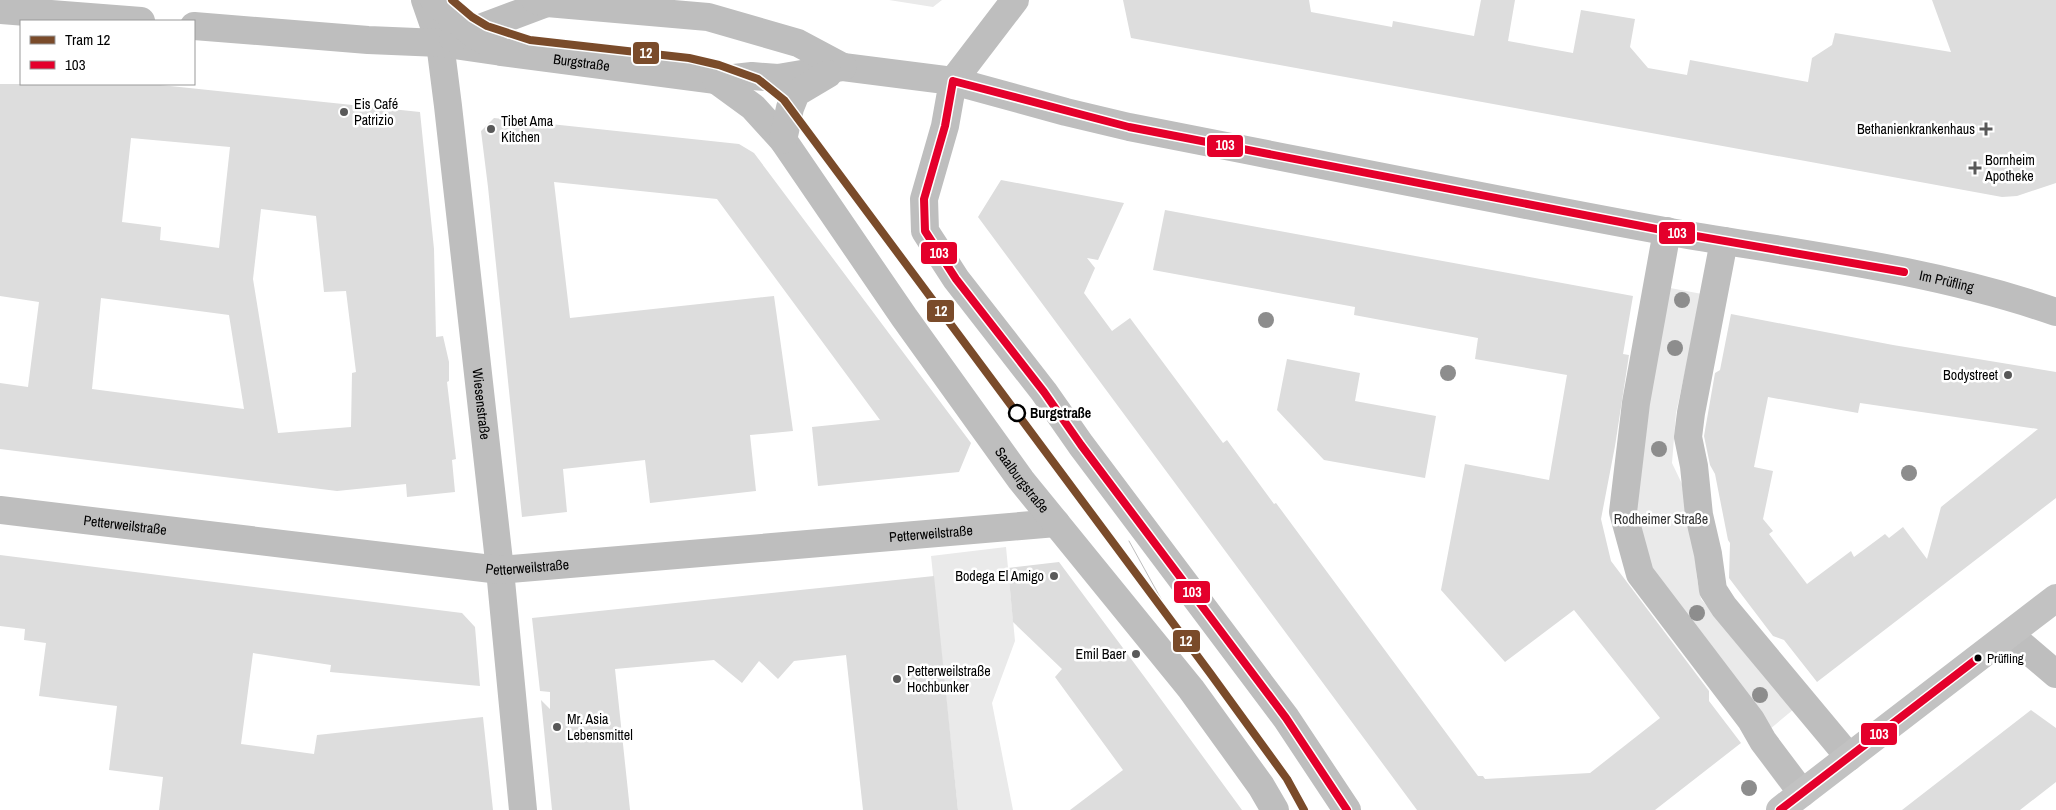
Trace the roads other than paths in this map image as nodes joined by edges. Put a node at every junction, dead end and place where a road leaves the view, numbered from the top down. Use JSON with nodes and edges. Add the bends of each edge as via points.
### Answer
{"nodes":[{"id":1,"x":426,"y":0,"type":"edge"},
{"id":2,"x":434,"y":0,"type":"edge"},
{"id":3,"x":1016,"y":0,"type":"edge"},
{"id":4,"x":541,"y":1,"type":"edge"},
{"id":5,"x":0,"y":10,"type":"edge"},
{"id":6,"x":128,"y":20,"type":"edge"},
{"id":7,"x":195,"y":26,"type":"edge"},
{"id":8,"x":471,"y":32,"type":"junction"},
{"id":9,"x":440,"y":43,"type":"junction"},
{"id":10,"x":502,"y":52,"type":"junction"},
{"id":11,"x":843,"y":67,"type":"junction"},
{"id":12,"x":716,"y":80,"type":"junction"},
{"id":13,"x":954,"y":81,"type":"junction"},
{"id":14,"x":783,"y":140,"type":"junction"},
{"id":15,"x":1667,"y":231,"type":"junction"},
{"id":16,"x":1724,"y":241,"type":"junction"},
{"id":17,"x":2056,"y":312,"type":"edge"},
{"id":18,"x":0,"y":510,"type":"edge"},
{"id":19,"x":1056,"y":523,"type":"junction"},
{"id":20,"x":500,"y":570,"type":"junction"},
{"id":21,"x":2056,"y":598,"type":"edge"},
{"id":22,"x":2010,"y":635,"type":"junction"},
{"id":23,"x":2056,"y":674,"type":"edge"},
{"id":24,"x":1849,"y":757,"type":"junction"},
{"id":25,"x":1802,"y":793,"type":"junction"},
{"id":26,"x":523,"y":810,"type":"edge"},
{"id":27,"x":1275,"y":810,"type":"edge"},
{"id":28,"x":1347,"y":810,"type":"edge"},
{"id":29,"x":1780,"y":810,"type":"edge"}],
"edges":[{"from":1,"to":9,"type":"street","name":"Wiesenstraße"},
{"from":2,"to":8,"type":"street"},
{"from":3,"to":13,"type":"street"},
{"from":4,"to":8,"type":"street","name":"Burgstraße"},
{"from":4,"to":11,"type":"street","name":"Burgstraße","via":[[708,17],[798,43]]},
{"from":5,"to":6,"type":"street"},
{"from":7,"to":9,"type":"street","name":"Burgstraße"},
{"from":8,"to":9,"type":"street","name":"Burgstraße"},
{"from":8,"to":10,"type":"street"},
{"from":9,"to":10,"type":"street","name":"Burgstraße"},
{"from":9,"to":20,"type":"street","name":"Wiesenstraße"},
{"from":10,"to":12,"type":"street","name":"Burgstraße"},
{"from":11,"to":12,"type":"street","name":"Burgstraße","via":[[778,78],[752,76]]},
{"from":11,"to":13,"type":"street","name":"Burgstraße"},
{"from":11,"to":14,"type":"street","via":[[796,93]]},
{"from":12,"to":14,"type":"street","name":"Saalburgstraße","via":[[753,107]]},
{"from":13,"to":15,"type":"street","name":"Im Prüfling","via":[[1129,127]]},
{"from":13,"to":28,"type":"street","via":[[946,126],[924,198],[925,231],[956,279],[1286,718]]},
{"from":14,"to":19,"type":"street","name":"Saalburgstraße","via":[[909,325]]},
{"from":15,"to":16,"type":"street","name":"Im Prüfling"},
{"from":15,"to":25,"type":"street","via":[[1636,403],[1623,512],[1640,574]]},
{"from":16,"to":17,"type":"street","name":"Im Prüfling","via":[[1904,272],[2007,295]]},
{"from":16,"to":24,"type":"street","via":[[1688,438],[1712,590]]},
{"from":18,"to":20,"type":"street","name":"Petterweilstraße"},
{"from":19,"to":20,"type":"street","name":"Petterweilstraße"},
{"from":19,"to":27,"type":"street","name":"Saalburgstraße","via":[[1191,690]]},
{"from":20,"to":26,"type":"street","name":"Wiesenstraße"},
{"from":21,"to":22,"type":"main road"},
{"from":22,"to":23,"type":"street"},
{"from":22,"to":24,"type":"main road"},
{"from":24,"to":25,"type":"main road"},
{"from":25,"to":29,"type":"main road"}]}
